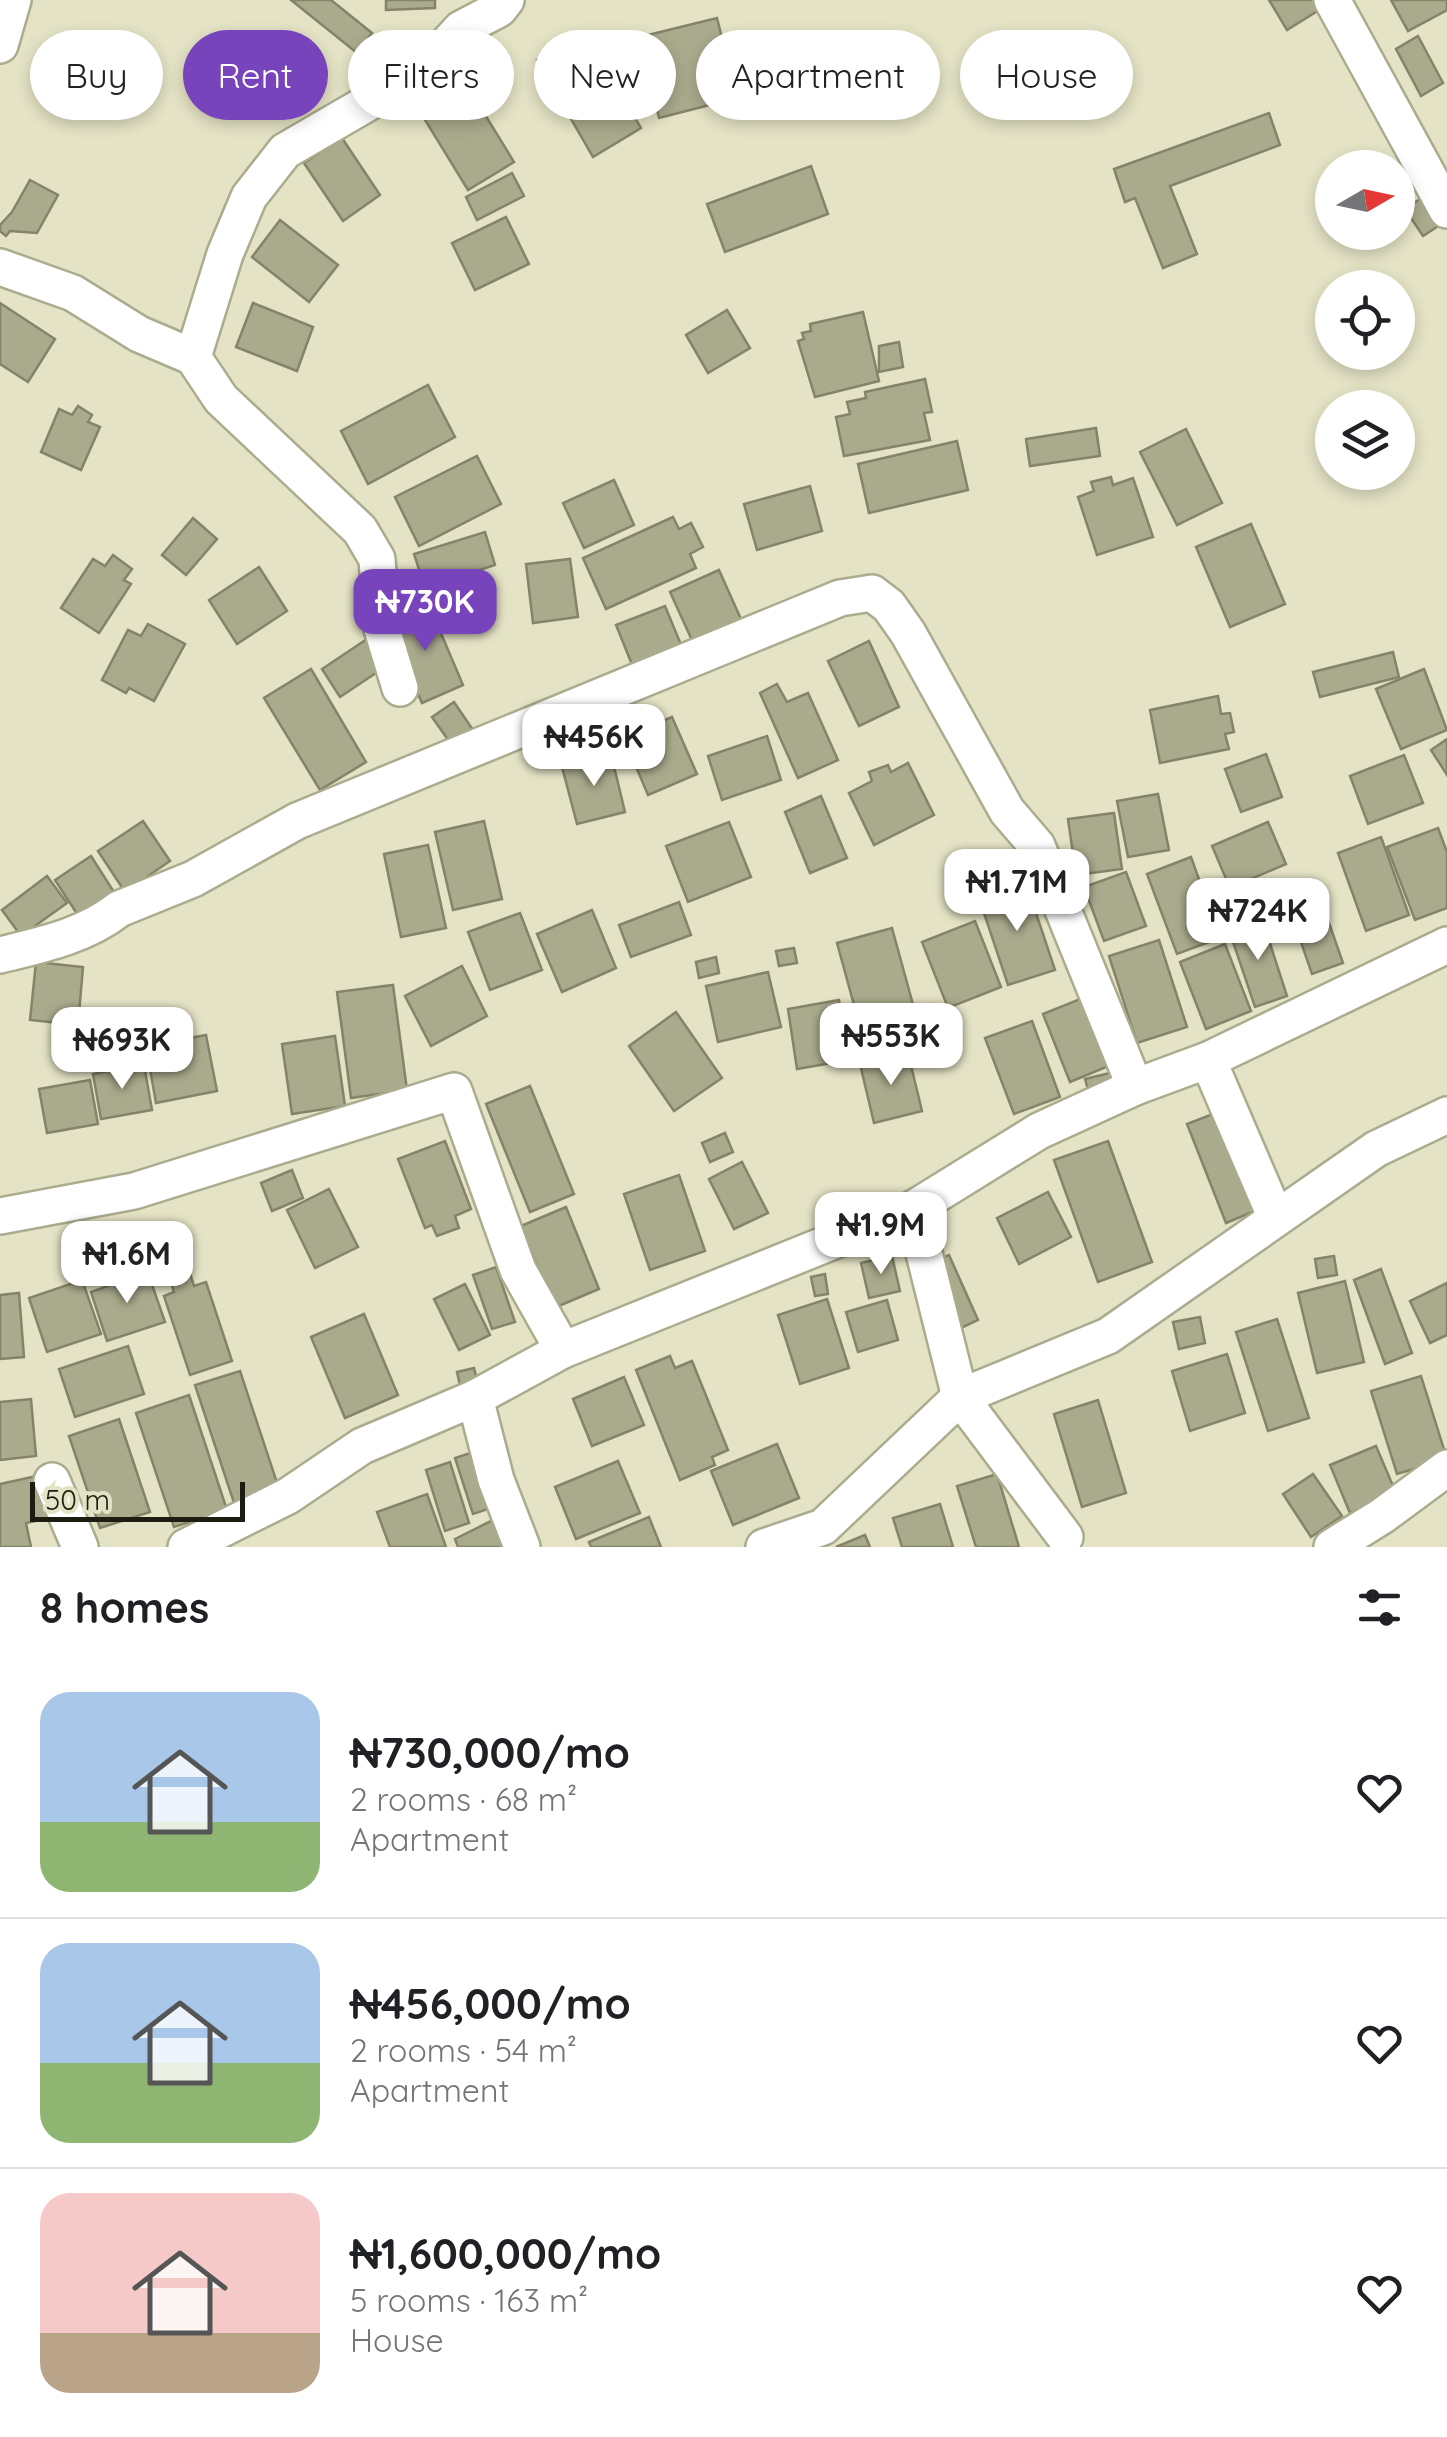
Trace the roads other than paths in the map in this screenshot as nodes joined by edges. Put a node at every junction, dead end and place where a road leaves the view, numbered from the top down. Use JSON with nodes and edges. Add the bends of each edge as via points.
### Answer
{"nodes":[{"id":1,"x":14,"y":0,"type":"edge"},
{"id":2,"x":506,"y":0,"type":"edge"},
{"id":3,"x":1332,"y":0,"type":"edge"},
{"id":4,"x":0,"y":46,"type":"edge"},
{"id":5,"x":1446,"y":206,"type":"edge"},
{"id":6,"x":0,"y":267,"type":"edge"},
{"id":7,"x":193,"y":357,"type":"junction"},
{"id":8,"x":400,"y":688,"type":"dead end"},
{"id":9,"x":1447,"y":944,"type":"edge"},
{"id":10,"x":0,"y":955,"type":"edge"},
{"id":11,"x":1208,"y":1060,"type":"junction"},
{"id":12,"x":1135,"y":1087,"type":"junction"},
{"id":13,"x":1447,"y":1116,"type":"edge"},
{"id":14,"x":914,"y":1209,"type":"junction"},
{"id":15,"x":0,"y":1216,"type":"edge"},
{"id":16,"x":1276,"y":1218,"type":"junction"},
{"id":17,"x":563,"y":1350,"type":"junction"},
{"id":18,"x":960,"y":1397,"type":"junction"},
{"id":19,"x":476,"y":1398,"type":"junction"},
{"id":20,"x":1447,"y":1468,"type":"edge"},
{"id":21,"x":52,"y":1481,"type":"dead end"},
{"id":22,"x":1064,"y":1536,"type":"dead end"},
{"id":23,"x":80,"y":1547,"type":"edge"},
{"id":24,"x":186,"y":1547,"type":"edge"},
{"id":25,"x":522,"y":1547,"type":"edge"},
{"id":26,"x":764,"y":1547,"type":"edge"},
{"id":27,"x":1332,"y":1547,"type":"edge"}],
"edges":[{"from":1,"to":4,"type":"street"},
{"from":2,"to":7,"type":"street","via":[[461,29],[421,72],[285,151],[249,197]]},
{"from":3,"to":5,"type":"street"},
{"from":6,"to":7,"type":"street","via":[[73,294]]},
{"from":7,"to":8,"type":"street","via":[[221,399],[360,530],[377,560],[382,629]]},
{"from":9,"to":11,"type":"street"},
{"from":10,"to":12,"type":"street","via":[[59,941],[297,821],[840,598],[872,592],[908,633],[1007,811],[1038,846]]},
{"from":11,"to":12,"type":"street"},
{"from":11,"to":16,"type":"street"},
{"from":12,"to":14,"type":"street","via":[[1038,1131]]},
{"from":13,"to":16,"type":"street","via":[[1376,1149]]},
{"from":14,"to":17,"type":"street"},
{"from":14,"to":18,"type":"street"},
{"from":15,"to":17,"type":"street","via":[[134,1191],[454,1091],[518,1270]]},
{"from":16,"to":18,"type":"street","via":[[1108,1336]]},
{"from":17,"to":19,"type":"street"},
{"from":18,"to":22,"type":"street"},
{"from":18,"to":26,"type":"street","via":[[824,1527]]},
{"from":19,"to":24,"type":"street","via":[[362,1446],[288,1496]]},
{"from":19,"to":25,"type":"street","via":[[496,1480]]},
{"from":20,"to":27,"type":"street"},
{"from":21,"to":23,"type":"street"}]}
